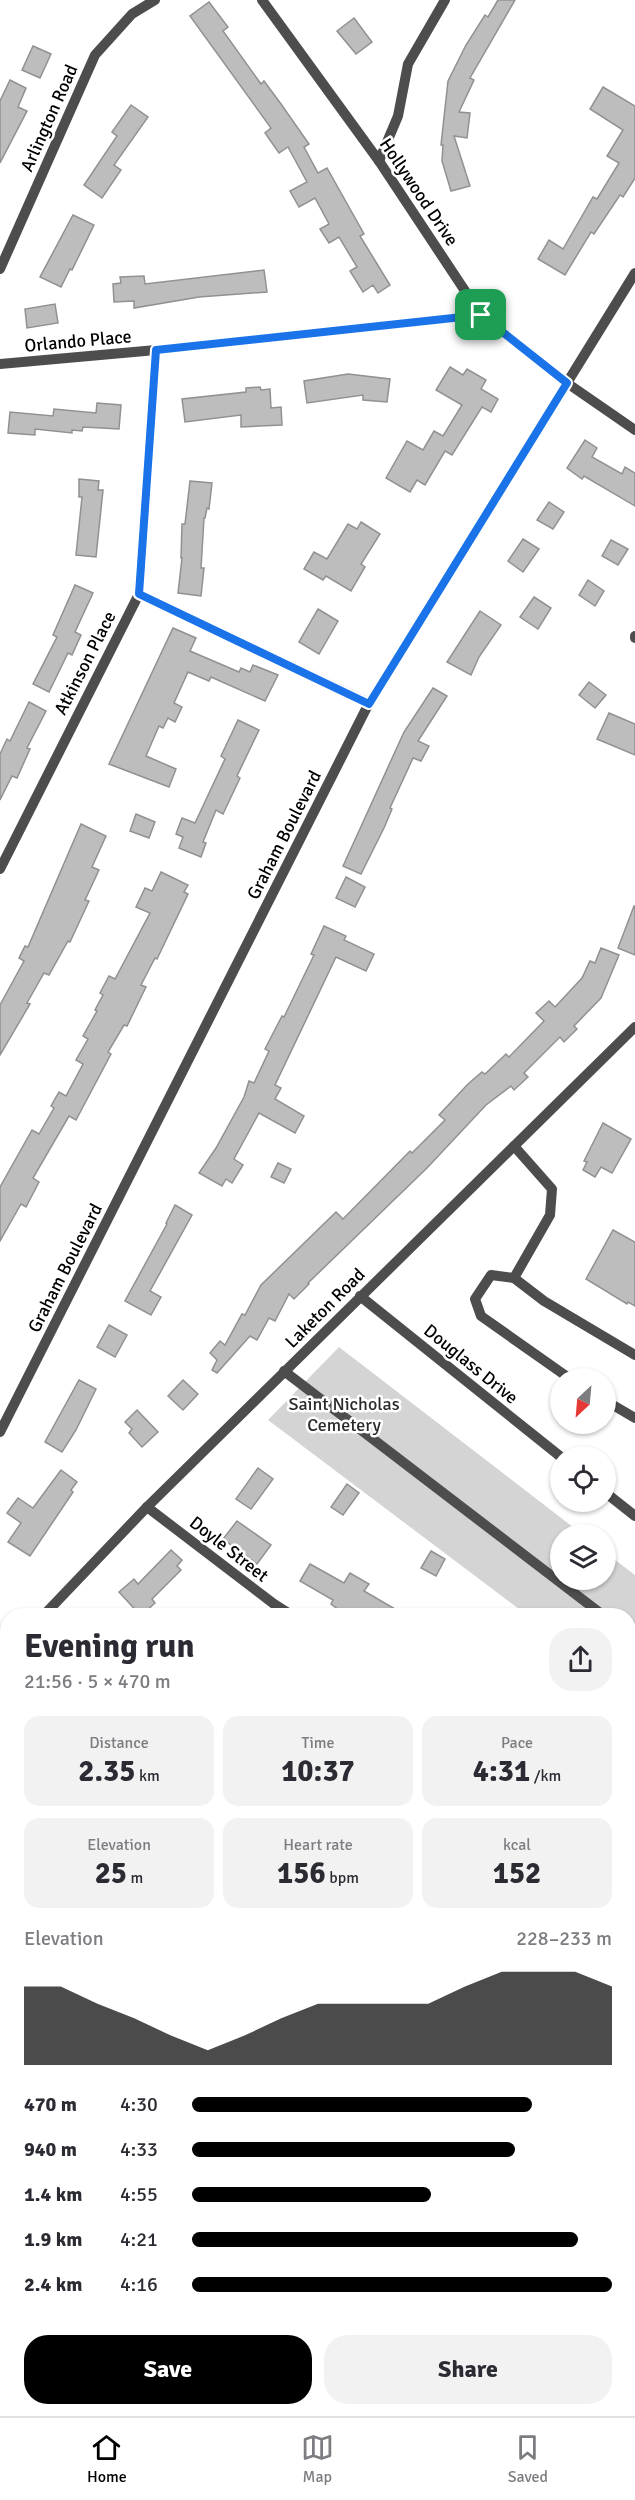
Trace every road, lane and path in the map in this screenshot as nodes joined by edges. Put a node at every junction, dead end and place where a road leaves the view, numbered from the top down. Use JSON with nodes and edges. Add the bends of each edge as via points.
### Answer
{"nodes":[{"id":1,"x":154,"y":0,"type":"edge"},
{"id":2,"x":262,"y":0,"type":"edge"},
{"id":3,"x":446,"y":0,"type":"edge"},
{"id":4,"x":379,"y":161,"type":"junction"},
{"id":5,"x":0,"y":268,"type":"edge"},
{"id":6,"x":635,"y":273,"type":"edge"},
{"id":7,"x":481,"y":315,"type":"junction"},
{"id":8,"x":156,"y":350,"type":"junction"},
{"id":9,"x":0,"y":364,"type":"edge"},
{"id":10,"x":567,"y":383,"type":"junction"},
{"id":11,"x":635,"y":430,"type":"edge"},
{"id":12,"x":139,"y":594,"type":"junction"},
{"id":13,"x":369,"y":704,"type":"junction"},
{"id":14,"x":0,"y":869,"type":"edge"},
{"id":15,"x":635,"y":1027,"type":"edge"},
{"id":16,"x":514,"y":1146,"type":"junction"},
{"id":17,"x":514,"y":1278,"type":"junction"},
{"id":18,"x":360,"y":1296,"type":"junction"},
{"id":19,"x":635,"y":1355,"type":"edge"},
{"id":20,"x":555,"y":1368,"type":"edge"},
{"id":21,"x":284,"y":1371,"type":"junction"},
{"id":22,"x":616,"y":1407,"type":"edge"},
{"id":23,"x":635,"y":1418,"type":"edge"},
{"id":24,"x":0,"y":1432,"type":"edge"},
{"id":25,"x":550,"y":1448,"type":"edge"},
{"id":26,"x":616,"y":1501,"type":"edge"},
{"id":27,"x":147,"y":1507,"type":"junction"},
{"id":28,"x":635,"y":1516,"type":"edge"},
{"id":29,"x":51,"y":1608,"type":"edge"},
{"id":30,"x":280,"y":1608,"type":"edge"},
{"id":31,"x":594,"y":1608,"type":"edge"}],
"edges":[{"from":1,"to":5,"type":"street","name":"Arlington Road","via":[[132,14],[95,55]]},
{"from":2,"to":4,"type":"street","name":"Hollywood Drive"},
{"from":3,"to":4,"type":"street","via":[[408,64],[398,116]]},
{"from":4,"to":7,"type":"street","name":"Hollywood Drive"},
{"from":6,"to":10,"type":"street","name":"Graham Boulevard"},
{"from":7,"to":8,"type":"street","name":"Orlando Place"},
{"from":7,"to":10,"type":"street","name":"Hollywood Drive"},
{"from":8,"to":9,"type":"street","name":"Orlando Place"},
{"from":8,"to":12,"type":"street","name":"Atkinson Place"},
{"from":10,"to":11,"type":"street","name":"Hollywood Drive"},
{"from":10,"to":13,"type":"street","name":"Graham Boulevard"},
{"from":12,"to":13,"type":"street"},
{"from":12,"to":14,"type":"street","name":"Atkinson Place"},
{"from":13,"to":24,"type":"street","name":"Graham Boulevard"},
{"from":15,"to":16,"type":"street","name":"Laketon Road"},
{"from":16,"to":17,"type":"street","via":[[552,1189],[550,1215]]},
{"from":16,"to":18,"type":"street","name":"Laketon Road"},
{"from":17,"to":19,"type":"street","via":[[544,1301]]},
{"from":17,"to":20,"type":"street","via":[[491,1275],[475,1299],[481,1316]]},
{"from":18,"to":21,"type":"street","name":"Laketon Road"},
{"from":18,"to":25,"type":"street","name":"Douglass Drive"},
{"from":21,"to":27,"type":"street","name":"Laketon Road"},
{"from":21,"to":31,"type":"street"},
{"from":22,"to":23,"type":"street"},
{"from":26,"to":28,"type":"street"},
{"from":27,"to":29,"type":"street","name":"Laketon Road"},
{"from":27,"to":30,"type":"street","name":"Doyle Street"}]}
